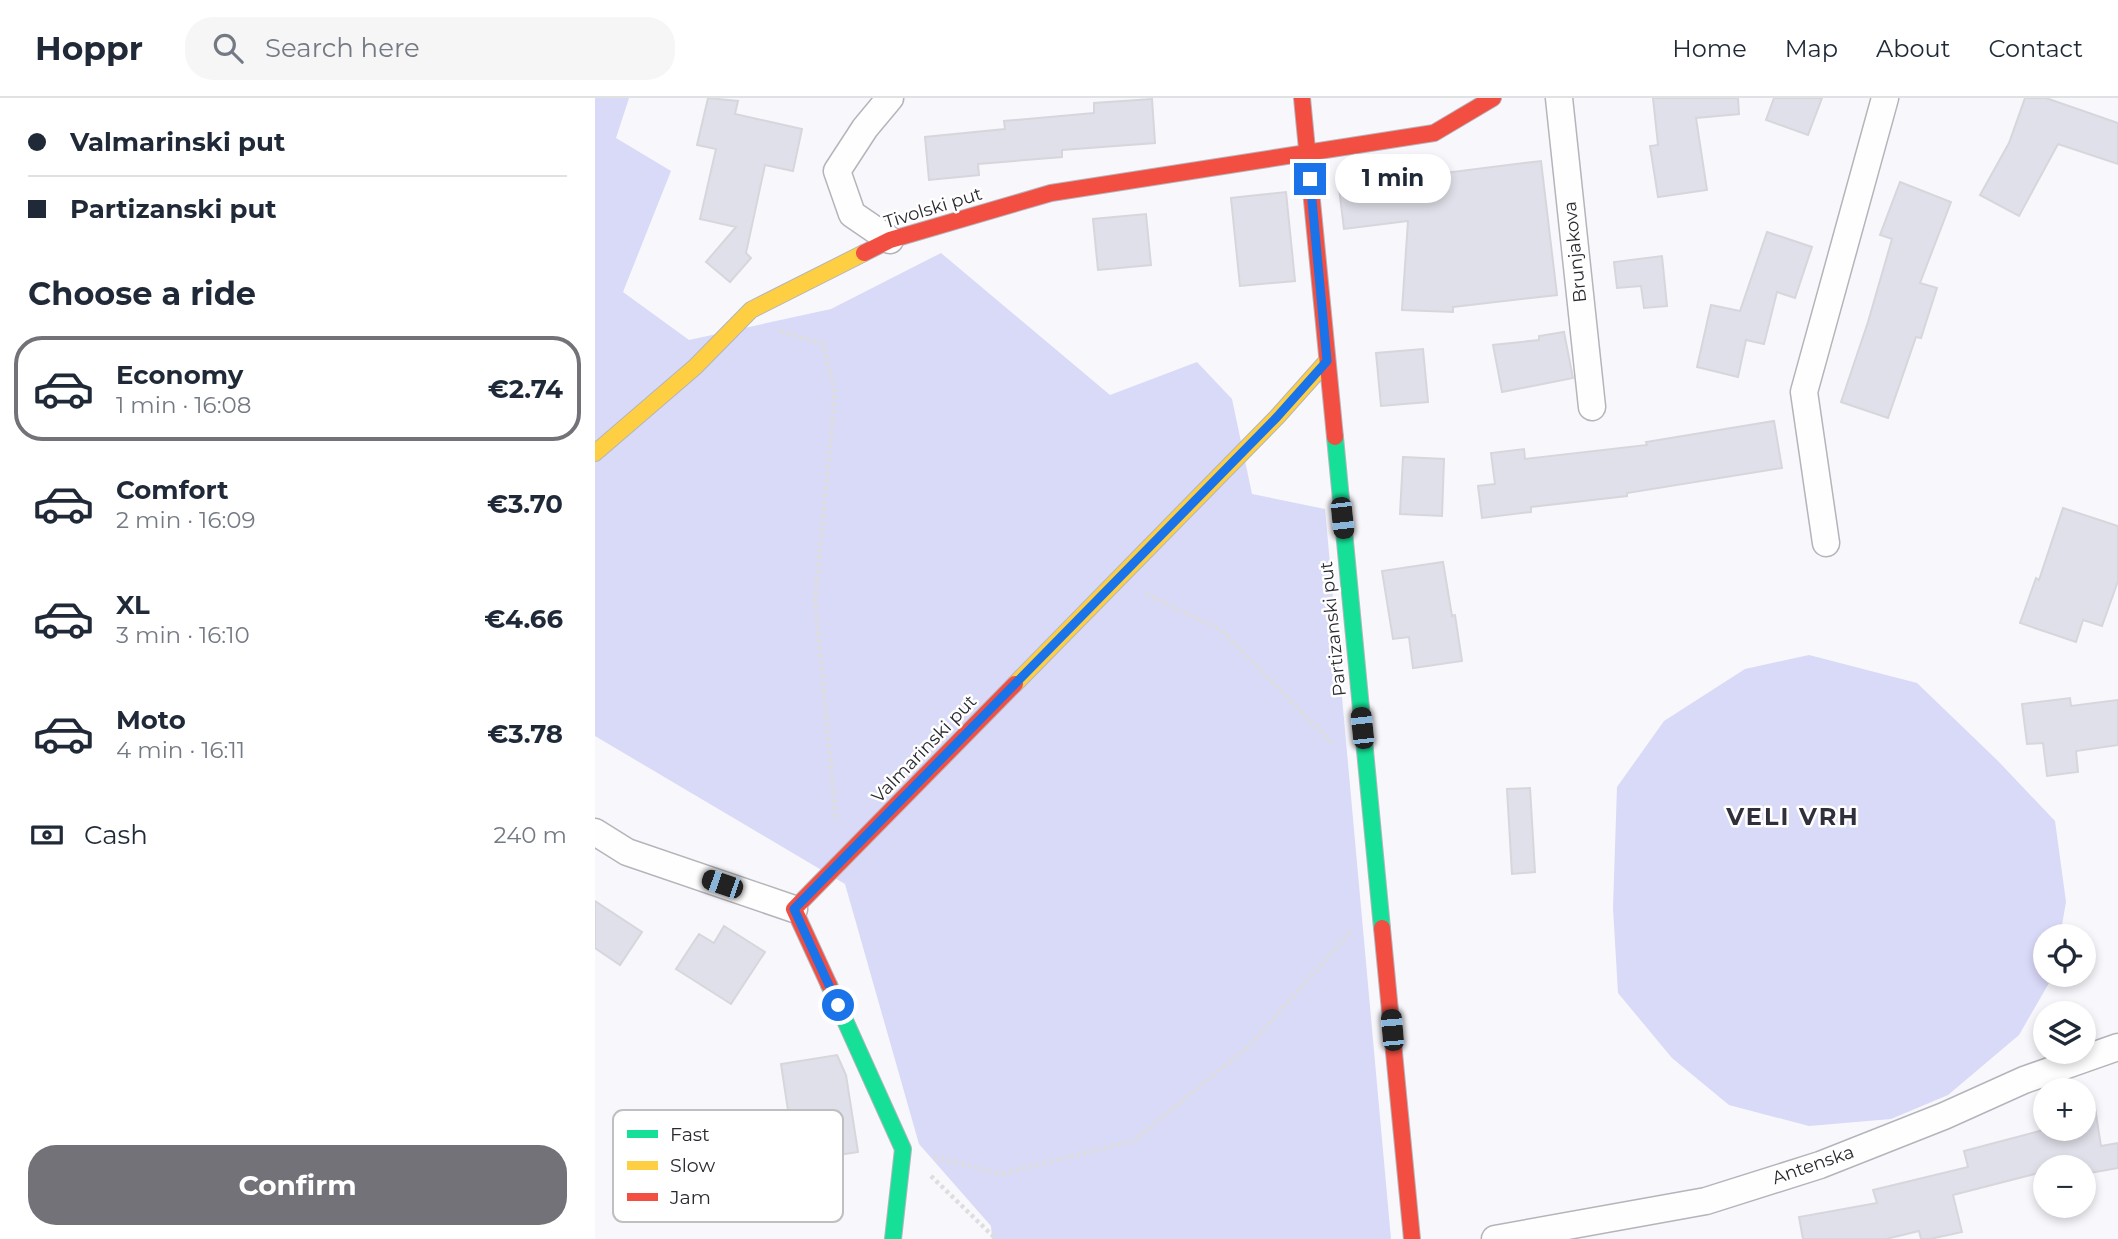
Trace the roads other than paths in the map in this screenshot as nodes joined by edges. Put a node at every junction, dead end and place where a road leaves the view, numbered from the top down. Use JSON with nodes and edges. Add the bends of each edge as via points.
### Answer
{"nodes":[{"id":1,"x":890,"y":98,"type":"edge"},
{"id":2,"x":1302,"y":98,"type":"edge"},
{"id":3,"x":1493,"y":98,"type":"edge"},
{"id":4,"x":1559,"y":98,"type":"edge"},
{"id":5,"x":1885,"y":98,"type":"edge"},
{"id":6,"x":1307,"y":153,"type":"junction"},
{"id":7,"x":890,"y":240,"type":"junction"},
{"id":8,"x":1327,"y":361,"type":"junction"},
{"id":9,"x":1592,"y":407,"type":"dead end"},
{"id":10,"x":595,"y":453,"type":"edge"},
{"id":11,"x":1826,"y":543,"type":"dead end"},
{"id":12,"x":595,"y":832,"type":"edge"},
{"id":13,"x":794,"y":909,"type":"junction"},
{"id":14,"x":2118,"y":1047,"type":"edge"},
{"id":15,"x":893,"y":1239,"type":"edge"},
{"id":16,"x":1412,"y":1239,"type":"edge"},
{"id":17,"x":1495,"y":1239,"type":"edge"}],
"edges":[{"from":1,"to":7,"type":"street","via":[[837,172],[852,214]]},
{"from":2,"to":6,"type":"street","name":"Partizanski put"},
{"from":3,"to":6,"type":"street","via":[[1434,133]]},
{"from":4,"to":9,"type":"street","name":"Brunjakova"},
{"from":5,"to":11,"type":"street","via":[[1804,392]]},
{"from":6,"to":7,"type":"street","name":"Tivolski put","via":[[1051,193]]},
{"from":6,"to":8,"type":"street","name":"Partizanski put"},
{"from":7,"to":10,"type":"street","name":"Tivolski put","via":[[751,310],[695,367]]},
{"from":8,"to":13,"type":"street","name":"Valmarinski put"},
{"from":8,"to":16,"type":"street","name":"Partizanski put"},
{"from":12,"to":13,"type":"street","via":[[627,852]]},
{"from":13,"to":15,"type":"street","via":[[903,1149]]},
{"from":14,"to":17,"type":"street","name":"Antenska","via":[[2024,1080],[1820,1165],[1706,1201]]}]}
